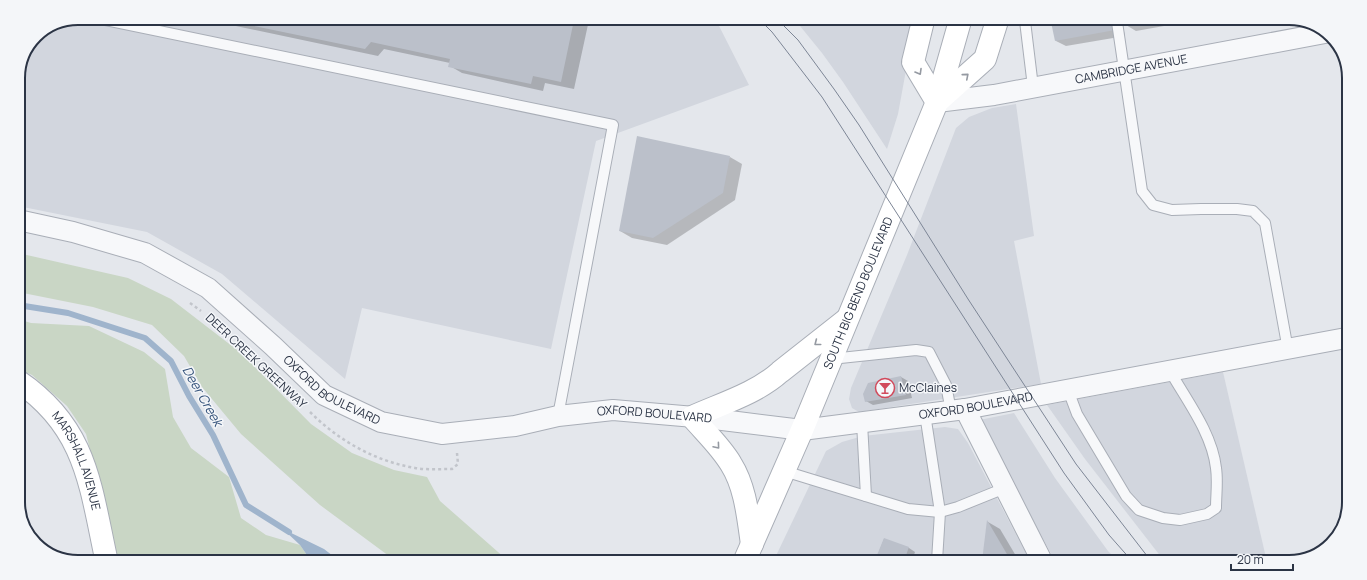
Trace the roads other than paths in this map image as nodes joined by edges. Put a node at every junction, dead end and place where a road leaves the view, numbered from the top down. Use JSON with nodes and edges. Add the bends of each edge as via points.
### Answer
{"nodes":[{"id":1,"x":130,"y":25,"type":"edge"},
{"id":2,"x":922,"y":25,"type":"edge"},
{"id":3,"x":959,"y":25,"type":"edge"},
{"id":4,"x":996,"y":25,"type":"edge"},
{"id":5,"x":1025,"y":25,"type":"edge"},
{"id":6,"x":1117,"y":25,"type":"edge"},
{"id":7,"x":1319,"y":34,"type":"edge"},
{"id":8,"x":1124,"y":71,"type":"junction"},
{"id":9,"x":1033,"y":87,"type":"junction"},
{"id":10,"x":937,"y":102,"type":"junction"},
{"id":11,"x":25,"y":222,"type":"edge"},
{"id":12,"x":848,"y":319,"type":"junction"},
{"id":13,"x":1342,"y":339,"type":"edge"},
{"id":14,"x":1288,"y":350,"type":"junction"},
{"id":15,"x":831,"y":359,"type":"junction"},
{"id":16,"x":1170,"y":371,"type":"junction"},
{"id":17,"x":25,"y":386,"type":"edge"},
{"id":18,"x":1068,"y":390,"type":"junction"},
{"id":19,"x":958,"y":410,"type":"junction"},
{"id":20,"x":925,"y":414,"type":"junction"},
{"id":21,"x":558,"y":416,"type":"junction"},
{"id":22,"x":692,"y":416,"type":"junction"},
{"id":23,"x":862,"y":423,"type":"junction"},
{"id":24,"x":802,"y":430,"type":"junction"},
{"id":25,"x":784,"y":471,"type":"junction"},
{"id":26,"x":1005,"y":488,"type":"junction"},
{"id":27,"x":866,"y":496,"type":"junction"},
{"id":28,"x":940,"y":512,"type":"junction"},
{"id":29,"x":748,"y":552,"type":"edge"},
{"id":30,"x":105,"y":555,"type":"edge"},
{"id":31,"x":937,"y":555,"type":"edge"},
{"id":32,"x":1039,"y":555,"type":"edge"}],
"edges":[{"from":1,"to":21,"type":"lane","via":[[613,125]]},
{"from":2,"to":10,"type":"main road","one_way":true,"via":[[913,62]]},
{"from":3,"to":10,"type":"main road","name":"SOUTH BIG BEND BOULEVARD"},
{"from":10,"to":4,"type":"main road","one_way":true,"via":[[986,59]]},
{"from":5,"to":9,"type":"lane"},
{"from":6,"to":8,"type":"lane"},
{"from":7,"to":8,"type":"street","name":"CAMBRIDGE AVENUE"},
{"from":8,"to":9,"type":"street","name":"CAMBRIDGE AVENUE"},
{"from":8,"to":14,"type":"lane","via":[[1142,191],[1153,205],[1172,210],[1253,211],[1265,223]]},
{"from":9,"to":10,"type":"street","name":"CAMBRIDGE AVENUE"},
{"from":10,"to":12,"type":"main road","name":"SOUTH BIG BEND BOULEVARD"},
{"from":11,"to":21,"type":"street","name":"OXFORD BOULEVARD","via":[[73,232],[145,253],[208,288],[324,395],[381,422],[442,434],[515,426]]},
{"from":12,"to":15,"type":"main road","name":"SOUTH BIG BEND BOULEVARD"},
{"from":12,"to":22,"type":"main road","one_way":true,"via":[[771,380]]},
{"from":13,"to":14,"type":"street","name":"OXFORD BOULEVARD"},
{"from":14,"to":16,"type":"street","name":"OXFORD BOULEVARD"},
{"from":15,"to":19,"type":"lane","via":[[916,350],[928,352]]},
{"from":15,"to":24,"type":"main road","name":"SOUTH BIG BEND BOULEVARD"},
{"from":16,"to":18,"type":"street","name":"OXFORD BOULEVARD"},
{"from":16,"to":18,"type":"lane","via":[[1209,441],[1216,468],[1216,508],[1207,514],[1180,520],[1163,518],[1139,510],[1126,496],[1077,414]]},
{"from":17,"to":30,"type":"main road","name":"MARSHALL AVENUE","via":[[55,413],[76,443],[90,485]]},
{"from":18,"to":19,"type":"street","name":"OXFORD BOULEVARD"},
{"from":19,"to":20,"type":"street","name":"OXFORD BOULEVARD"},
{"from":19,"to":26,"type":"street"},
{"from":20,"to":23,"type":"street","name":"OXFORD BOULEVARD"},
{"from":20,"to":28,"type":"lane"},
{"from":21,"to":22,"type":"street","name":"OXFORD BOULEVARD","via":[[613,410]]},
{"from":22,"to":24,"type":"street","name":"OXFORD BOULEVARD"},
{"from":22,"to":29,"type":"main road","one_way":true,"via":[[732,464],[740,482],[747,509]]},
{"from":23,"to":24,"type":"street","name":"OXFORD BOULEVARD"},
{"from":23,"to":27,"type":"lane"},
{"from":24,"to":25,"type":"main road","name":"SOUTH BIG BEND BOULEVARD"},
{"from":25,"to":27,"type":"lane"},
{"from":25,"to":29,"type":"main road","name":"SOUTH BIG BEND BOULEVARD"},
{"from":26,"to":28,"type":"lane"},
{"from":26,"to":32,"type":"street"},
{"from":27,"to":28,"type":"lane","via":[[908,509]]},
{"from":28,"to":31,"type":"lane"}]}
